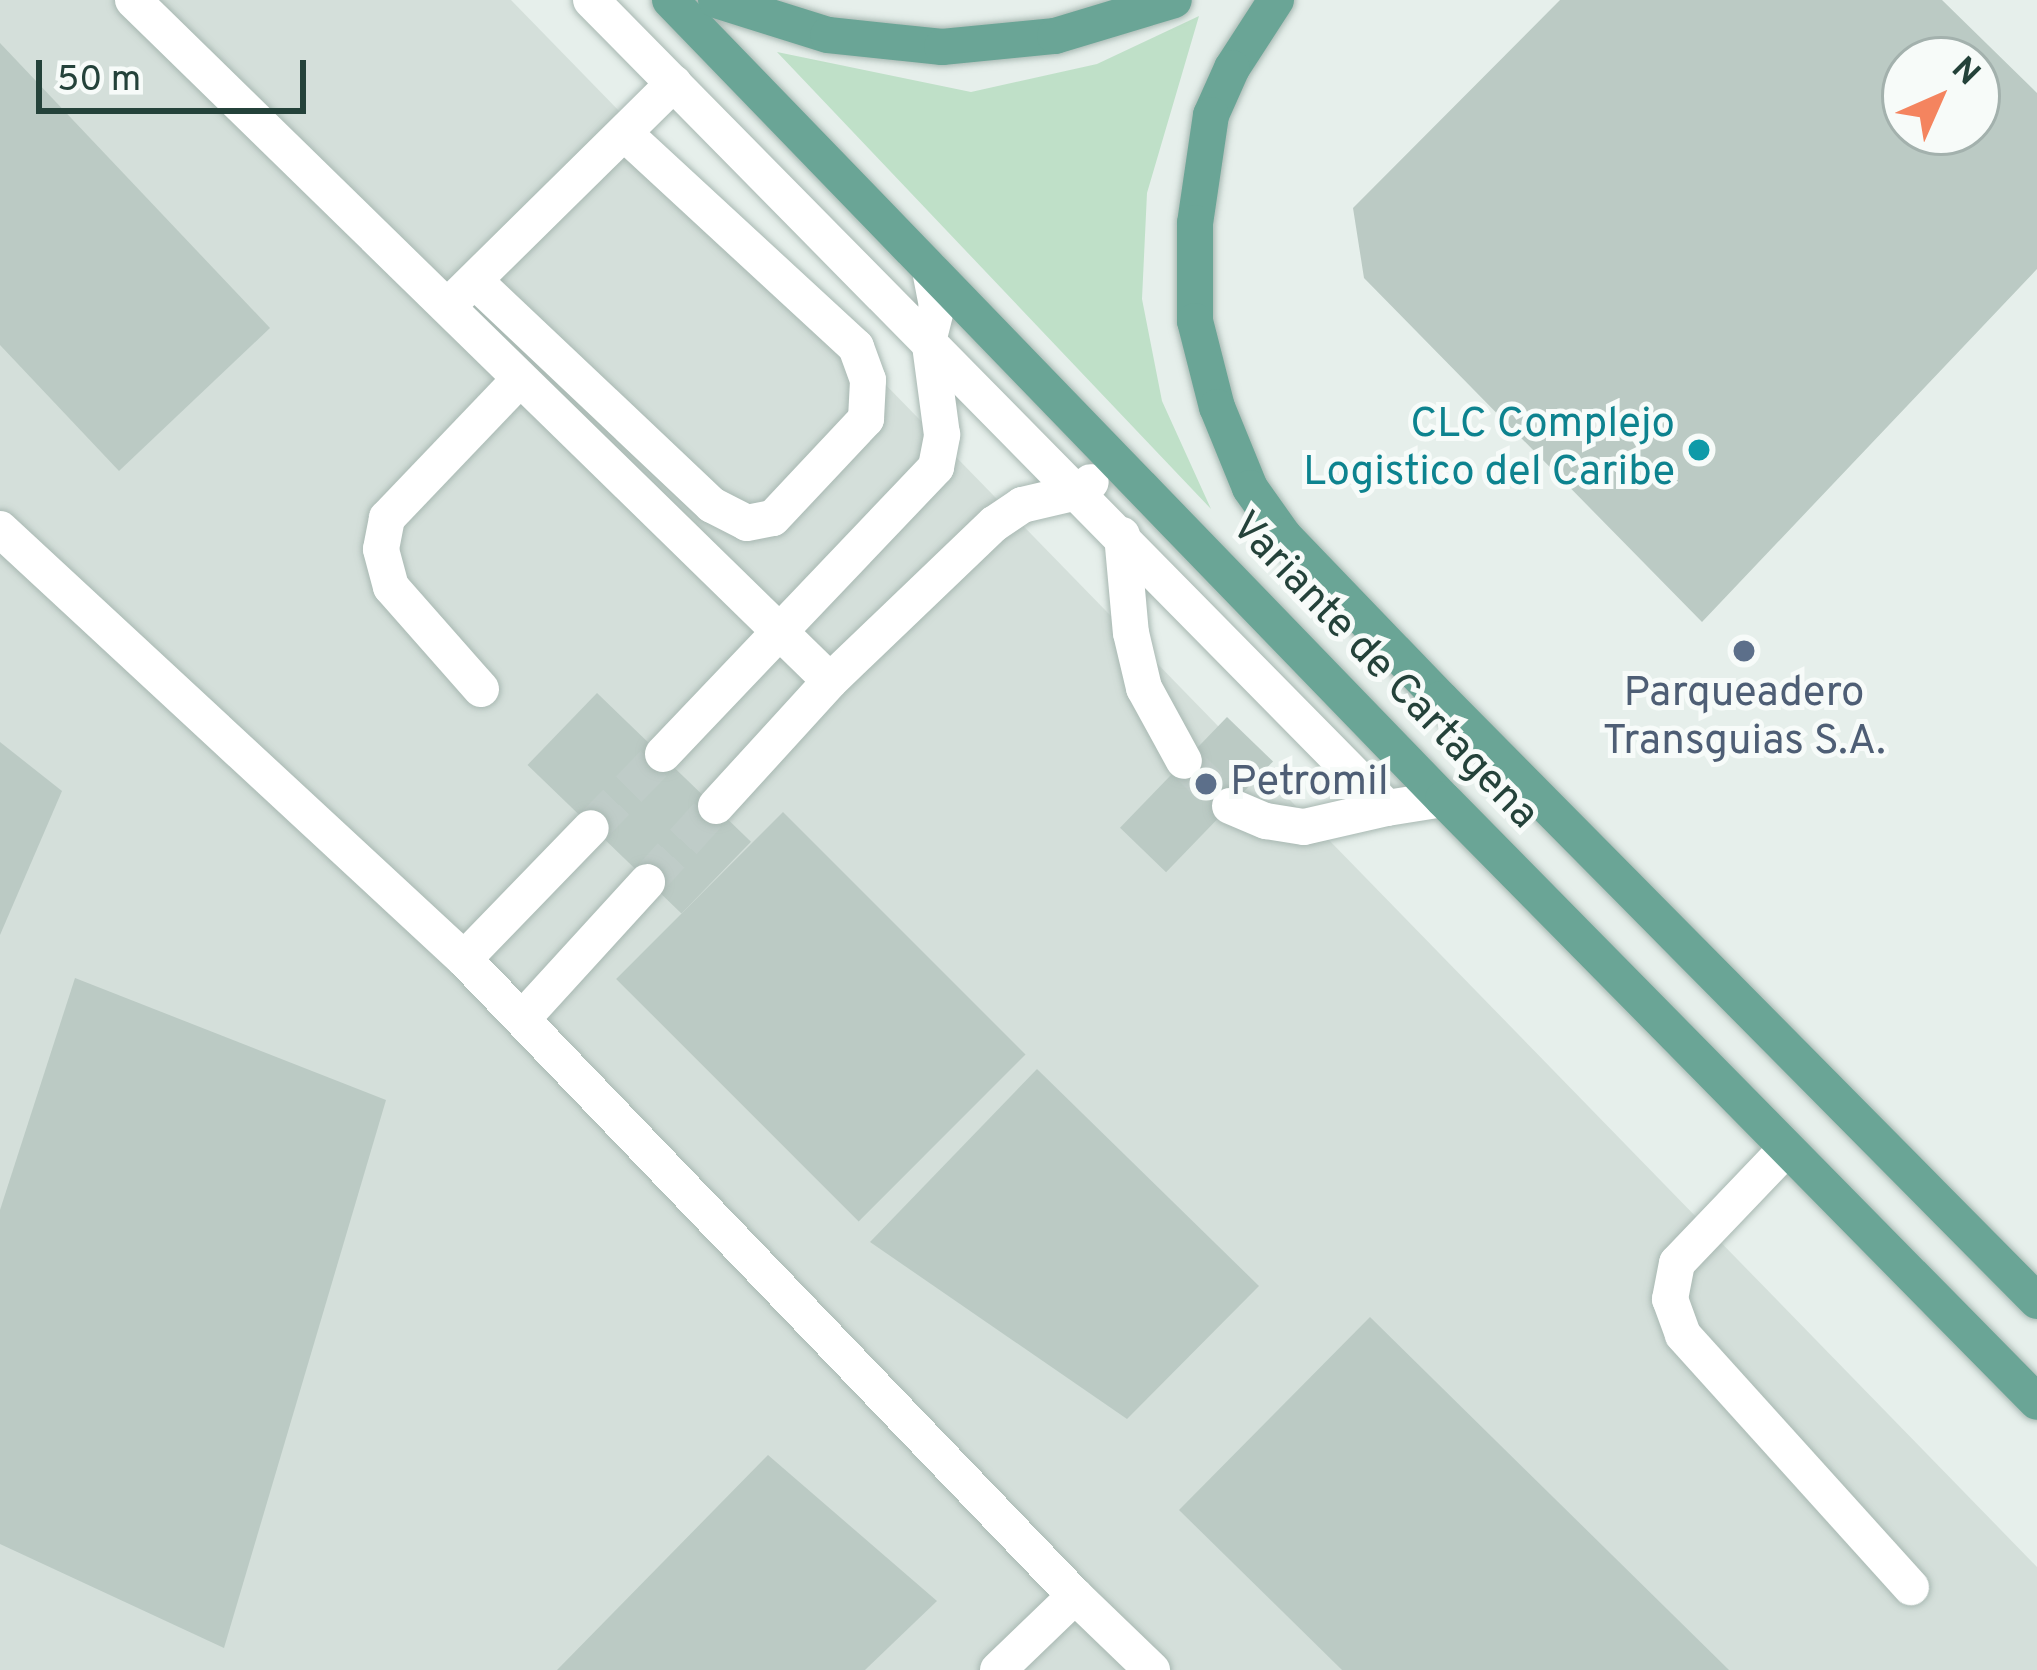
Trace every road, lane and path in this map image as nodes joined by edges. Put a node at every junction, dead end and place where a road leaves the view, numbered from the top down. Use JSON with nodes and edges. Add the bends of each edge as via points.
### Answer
{"nodes":[{"id":1,"x":133,"y":0,"type":"edge"},
{"id":2,"x":591,"y":0,"type":"edge"},
{"id":3,"x":670,"y":0,"type":"edge"},
{"id":4,"x":716,"y":0,"type":"edge"},
{"id":5,"x":1174,"y":0,"type":"edge"},
{"id":6,"x":1276,"y":0,"type":"edge"},
{"id":7,"x":674,"y":83,"type":"junction"},
{"id":8,"x":625,"y":134,"type":"junction"},
{"id":9,"x":930,"y":268,"type":"junction"},
{"id":10,"x":475,"y":281,"type":"junction"},
{"id":11,"x":444,"y":308,"type":"junction"},
{"id":12,"x":928,"y":338,"type":"junction"},
{"id":13,"x":518,"y":381,"type":"junction"},
{"id":14,"x":1118,"y":462,"type":"junction"},
{"id":15,"x":1078,"y":492,"type":"junction"},
{"id":16,"x":0,"y":529,"type":"edge"},
{"id":17,"x":1122,"y":536,"type":"junction"},
{"id":18,"x":781,"y":633,"type":"junction"},
{"id":19,"x":830,"y":681,"type":"junction"},
{"id":20,"x":481,"y":689,"type":"dead end"},
{"id":21,"x":663,"y":754,"type":"tunnel mouth"},
{"id":22,"x":1184,"y":760,"type":"tunnel mouth"},
{"id":23,"x":1443,"y":800,"type":"junction"},
{"id":24,"x":716,"y":806,"type":"tunnel mouth"},
{"id":25,"x":1230,"y":806,"type":"tunnel mouth"},
{"id":26,"x":1387,"y":808,"type":"junction"},
{"id":27,"x":591,"y":828,"type":"tunnel mouth"},
{"id":28,"x":647,"y":882,"type":"tunnel mouth"},
{"id":29,"x":464,"y":959,"type":"junction"},
{"id":30,"x":523,"y":1018,"type":"junction"},
{"id":31,"x":1785,"y":1150,"type":"junction"},
{"id":32,"x":2037,"y":1301,"type":"edge"},
{"id":33,"x":2037,"y":1402,"type":"edge"},
{"id":34,"x":1911,"y":1587,"type":"dead end"},
{"id":35,"x":1075,"y":1596,"type":"junction"},
{"id":36,"x":998,"y":1670,"type":"edge"},
{"id":37,"x":1152,"y":1670,"type":"edge"}],
"edges":[{"from":1,"to":11,"type":"lane"},
{"from":2,"to":7,"type":"lane"},
{"from":3,"to":9,"type":"main road","name":"Variante de Cartagena"},
{"from":4,"to":5,"type":"main road","via":[[828,35],[942,47],[1055,36]]},
{"from":6,"to":32,"type":"main road","name":"Variante de Cartagena","via":[[1211,115],[1195,223],[1195,321],[1216,407],[1250,488],[1284,536],[1441,700]]},
{"from":7,"to":8,"type":"lane"},
{"from":7,"to":12,"type":"lane"},
{"from":8,"to":10,"type":"lane"},
{"from":8,"to":10,"type":"lane","via":[[856,347],[868,380],[866,419],[773,518],[747,524],[712,505]]},
{"from":9,"to":12,"type":"lane","via":[[937,306]]},
{"from":9,"to":14,"type":"main road","name":"Variante de Cartagena"},
{"from":10,"to":11,"type":"lane"},
{"from":11,"to":13,"type":"lane"},
{"from":12,"to":15,"type":"lane"},
{"from":12,"to":18,"type":"lane","via":[[941,435],[936,467]]},
{"from":13,"to":18,"type":"lane"},
{"from":13,"to":20,"type":"lane","via":[[387,518],[381,549],[391,587]]},
{"from":14,"to":15,"type":"lane"},
{"from":14,"to":23,"type":"main road","name":"Variante de Cartagena"},
{"from":15,"to":17,"type":"lane"},
{"from":15,"to":19,"type":"lane","via":[[1022,505],[994,524]]},
{"from":16,"to":29,"type":"lane"},
{"from":17,"to":22,"type":"lane","via":[[1144,688]]},
{"from":17,"to":26,"type":"lane"},
{"from":18,"to":19,"type":"lane"},
{"from":18,"to":21,"type":"lane"},
{"from":19,"to":24,"type":"lane"},
{"from":23,"to":26,"type":"lane"},
{"from":23,"to":31,"type":"main road","name":"Variante de Cartagena"},
{"from":25,"to":26,"type":"lane","via":[[1304,827]]},
{"from":27,"to":29,"type":"lane"},
{"from":28,"to":30,"type":"lane"},
{"from":29,"to":30,"type":"lane"},
{"from":30,"to":35,"type":"lane"},
{"from":31,"to":33,"type":"main road","name":"Variante de Cartagena"},
{"from":31,"to":34,"type":"lane","via":[[1677,1263],[1670,1299],[1683,1335]]},
{"from":35,"to":36,"type":"lane"},
{"from":35,"to":37,"type":"lane"}]}
